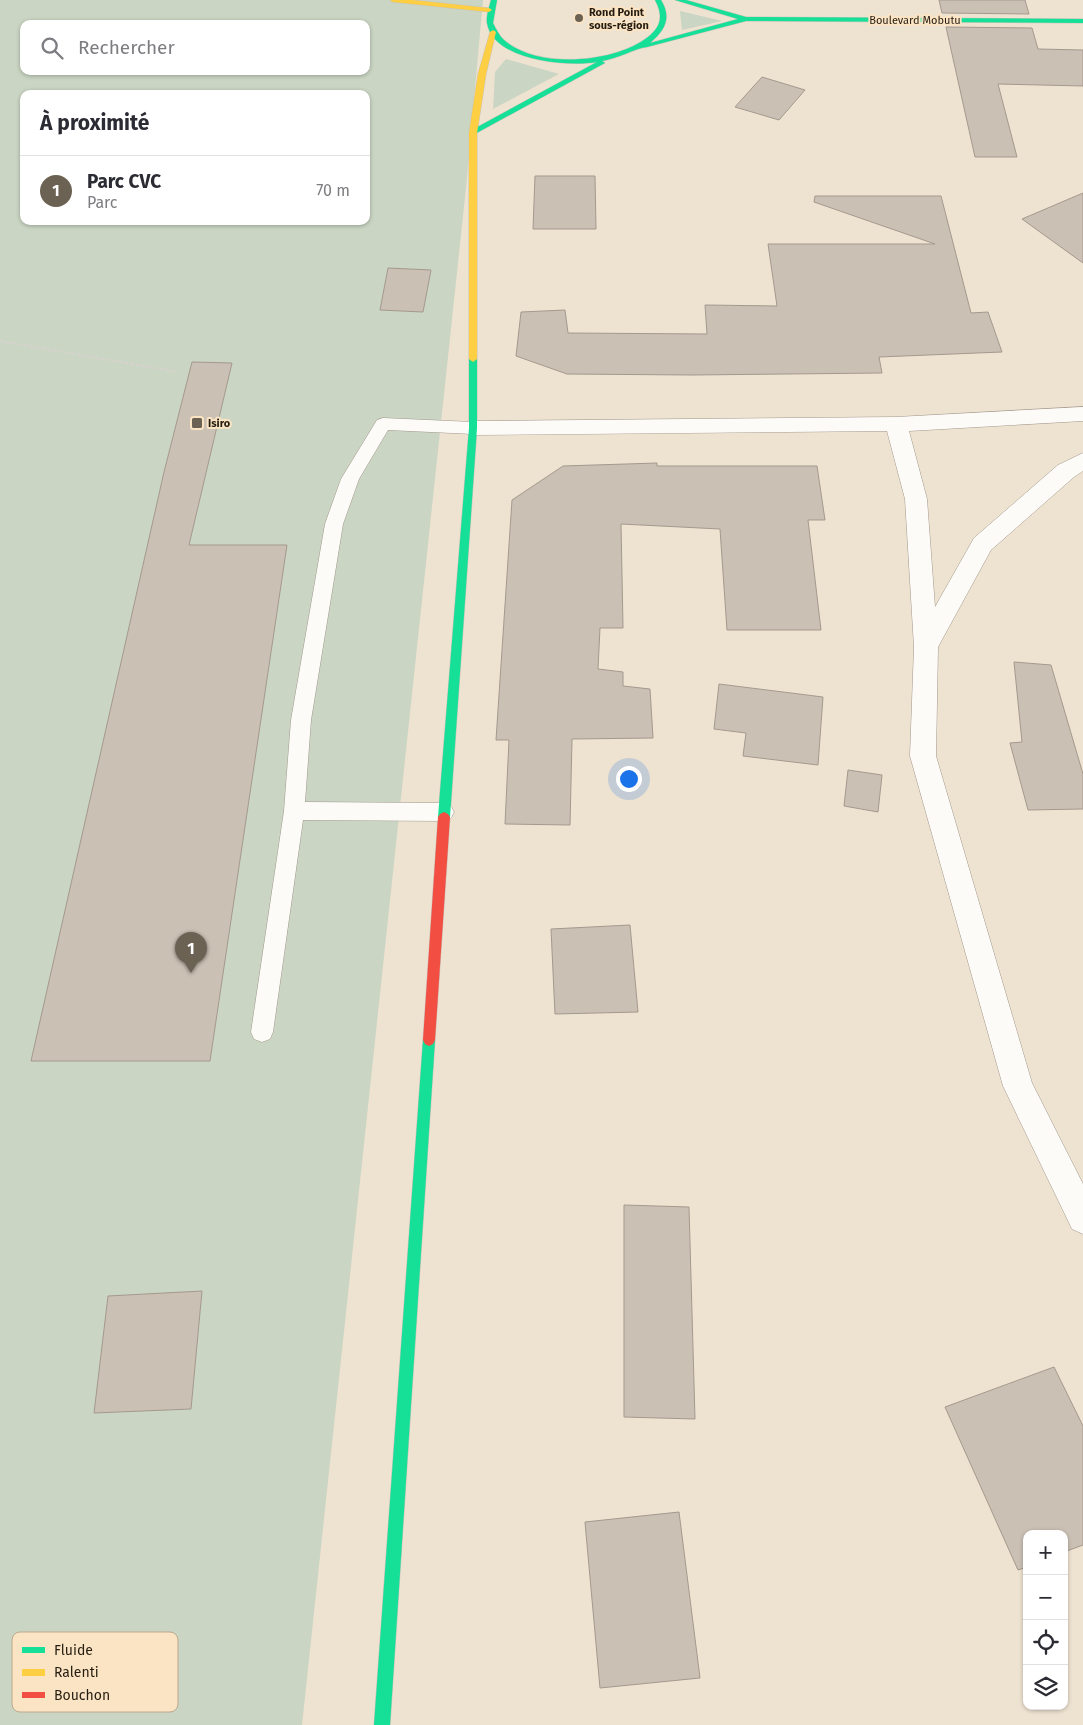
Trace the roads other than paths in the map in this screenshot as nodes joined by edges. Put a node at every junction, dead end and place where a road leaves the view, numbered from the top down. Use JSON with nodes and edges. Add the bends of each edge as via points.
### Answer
{"nodes":[{"id":1,"x":393,"y":0,"type":"edge"},
{"id":2,"x":658,"y":0,"type":"edge"},
{"id":3,"x":678,"y":0,"type":"edge"},
{"id":4,"x":491,"y":5,"type":"edge"},
{"id":5,"x":746,"y":19,"type":"junction"},
{"id":6,"x":1083,"y":21,"type":"edge"},
{"id":7,"x":493,"y":32,"type":"junction"},
{"id":8,"x":645,"y":46,"type":"junction"},
{"id":9,"x":605,"y":60,"type":"junction"},
{"id":10,"x":473,"y":133,"type":"junction"},
{"id":11,"x":1083,"y":414,"type":"edge"},
{"id":12,"x":896,"y":424,"type":"junction"},
{"id":13,"x":473,"y":428,"type":"junction"},
{"id":14,"x":1083,"y":461,"type":"edge"},
{"id":15,"x":926,"y":646,"type":"junction"},
{"id":16,"x":294,"y":811,"type":"junction"},
{"id":17,"x":444,"y":812,"type":"junction"},
{"id":18,"x":262,"y":1032,"type":"dead end"},
{"id":19,"x":1083,"y":1218,"type":"edge"},
{"id":20,"x":382,"y":1725,"type":"edge"}],
"edges":[{"from":1,"to":4,"type":"main road"},
{"from":2,"to":8,"type":"main road","via":[[665,14],[663,26]]},
{"from":3,"to":5,"type":"main road"},
{"from":4,"to":7,"type":"main road","via":[[488,21]]},
{"from":5,"to":6,"type":"main road","name":"Boulevard Mobutu"},
{"from":5,"to":8,"type":"main road"},
{"from":7,"to":9,"type":"main road","via":[[519,52],[538,58],[560,62]]},
{"from":7,"to":10,"type":"main road","via":[[482,74]]},
{"from":8,"to":9,"type":"main road","via":[[627,55]]},
{"from":9,"to":10,"type":"main road"},
{"from":10,"to":13,"type":"main road"},
{"from":11,"to":12,"type":"street"},
{"from":12,"to":13,"type":"street"},
{"from":12,"to":15,"type":"street","via":[[916,500]]},
{"from":13,"to":16,"type":"lane","via":[[383,424],[350,479],[334,524],[302,720]]},
{"from":13,"to":17,"type":"main road"},
{"from":14,"to":15,"type":"street","via":[[1066,471],[982,544]]},
{"from":15,"to":19,"type":"street","via":[[923,756],[1018,1086]]},
{"from":16,"to":17,"type":"lane"},
{"from":16,"to":18,"type":"lane"},
{"from":17,"to":20,"type":"main road"}]}
